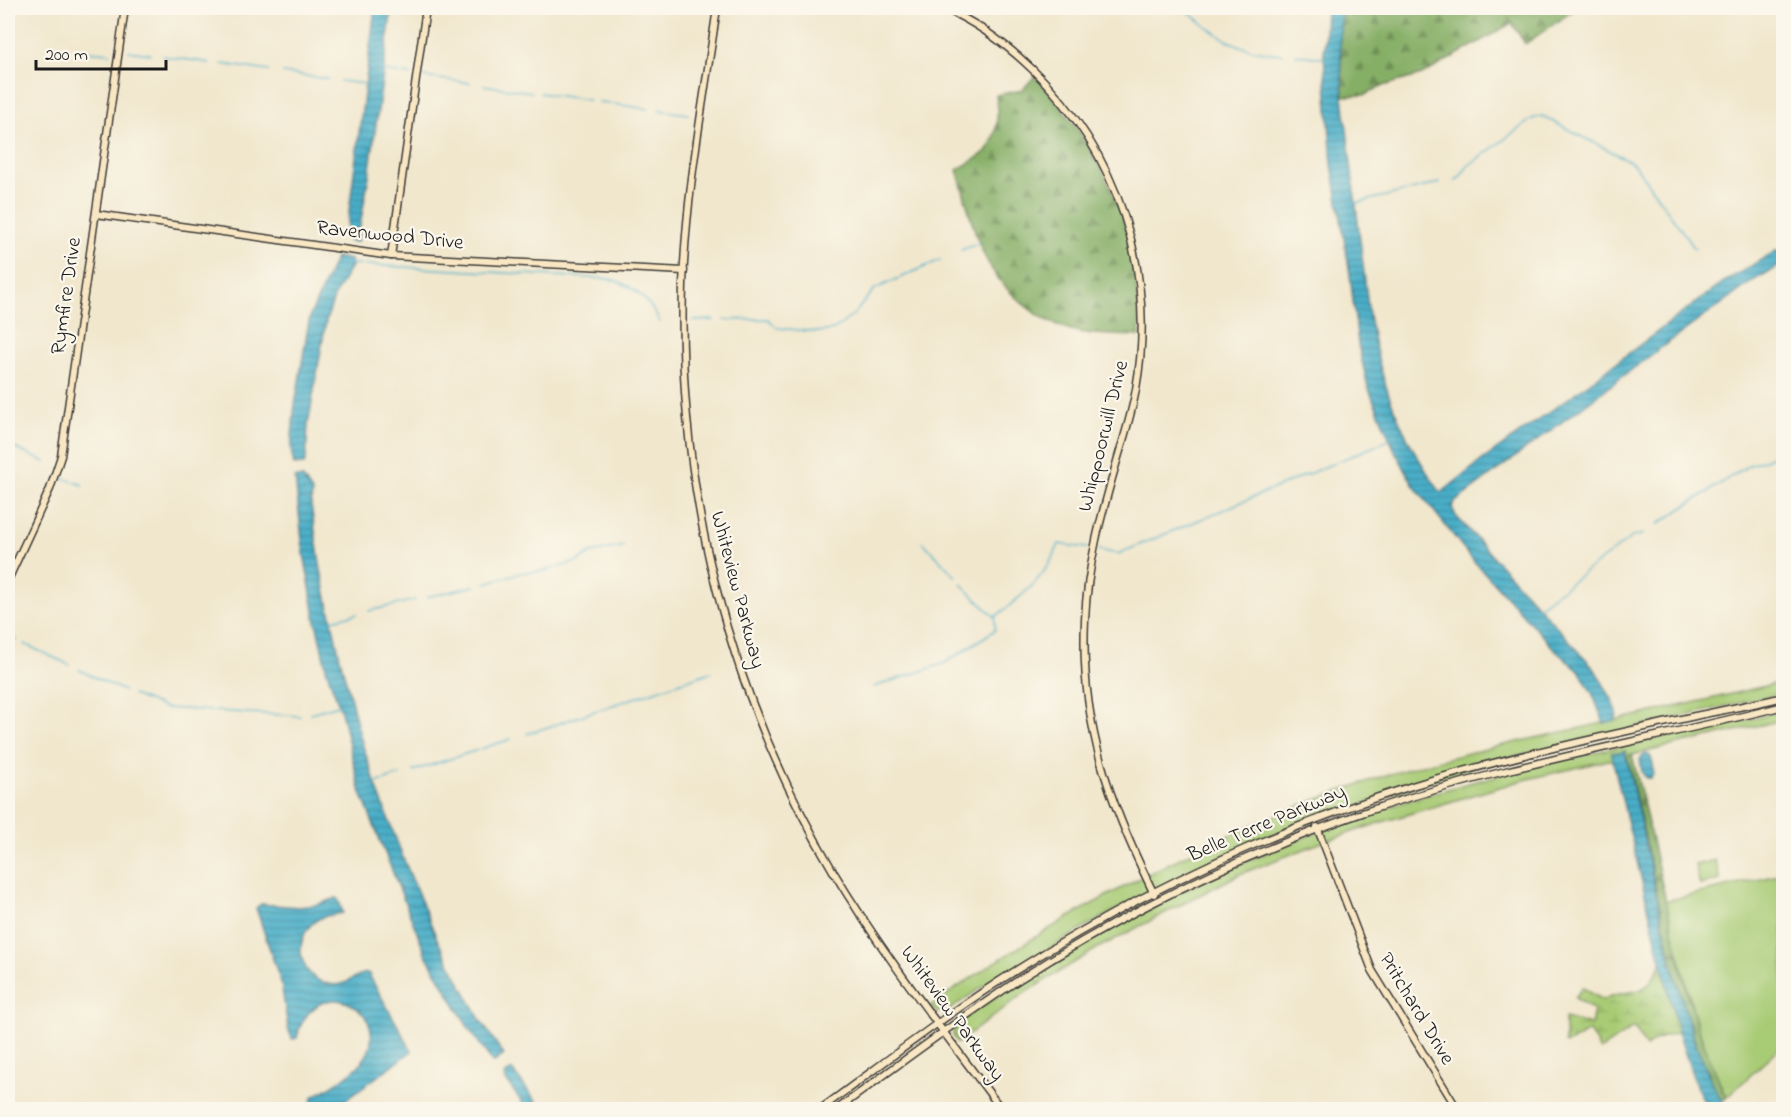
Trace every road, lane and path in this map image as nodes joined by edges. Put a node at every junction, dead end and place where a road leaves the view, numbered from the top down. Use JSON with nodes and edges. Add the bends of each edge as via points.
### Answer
{"nodes":[{"id":1,"x":125,"y":8,"type":"edge"},
{"id":2,"x":426,"y":8,"type":"edge"},
{"id":3,"x":717,"y":8,"type":"edge"},
{"id":4,"x":943,"y":8,"type":"edge"},
{"id":5,"x":96,"y":214,"type":"junction"},
{"id":6,"x":392,"y":256,"type":"junction"},
{"id":7,"x":684,"y":271,"type":"junction"},
{"id":8,"x":8,"y":580,"type":"edge"},
{"id":9,"x":1784,"y":697,"type":"edge"},
{"id":10,"x":1784,"y":706,"type":"edge"},
{"id":11,"x":1315,"y":820,"type":"junction"},
{"id":12,"x":1318,"y":829,"type":"junction"},
{"id":13,"x":1153,"y":892,"type":"junction"},
{"id":14,"x":1158,"y":901,"type":"junction"},
{"id":15,"x":938,"y":1023,"type":"junction"},
{"id":16,"x":944,"y":1031,"type":"junction"},
{"id":17,"x":819,"y":1110,"type":"edge"},
{"id":18,"x":837,"y":1110,"type":"edge"},
{"id":19,"x":1002,"y":1110,"type":"edge"},
{"id":20,"x":1458,"y":1110,"type":"edge"}],
"edges":[{"from":1,"to":5,"type":"street","name":"Rymfire Drive"},
{"from":2,"to":6,"type":"street"},
{"from":3,"to":7,"type":"street","name":"Whiteview Parkway","via":[[692,180]]},
{"from":4,"to":13,"type":"street","name":"Whippoorwill Drive","via":[[1012,51],[1064,104],[1109,176],[1133,247],[1142,308],[1140,357],[1134,399],[1094,544],[1084,654],[1091,719],[1103,775]]},
{"from":5,"to":6,"type":"street","name":"Ravenwood Drive"},
{"from":5,"to":8,"type":"street","name":"Rymfire Drive","via":[[61,456]]},
{"from":6,"to":7,"type":"street","name":"Ravenwood Drive"},
{"from":7,"to":15,"type":"street","name":"Whiteview Parkway","via":[[684,372],[693,475],[714,580],[740,670],[778,766],[822,852],[862,917]]},
{"from":9,"to":11,"type":"street","name":"Belle Terre Parkway","via":[[1459,772]]},
{"from":10,"to":12,"type":"street","name":"Belle Terre Parkway","via":[[1479,777]]},
{"from":11,"to":12,"type":"street","name":"Pritchard Drive"},
{"from":11,"to":13,"type":"street","name":"Belle Terre Parkway"},
{"from":12,"to":14,"type":"street","name":"Belle Terre Parkway"},
{"from":12,"to":20,"type":"street","name":"Pritchard Drive","via":[[1375,976]]},
{"from":13,"to":14,"type":"street","name":"Whippoorwill Drive"},
{"from":13,"to":15,"type":"street","name":"Belle Terre Parkway","via":[[1014,971]]},
{"from":14,"to":16,"type":"street","name":"Belle Terre Parkway","via":[[1043,965]]},
{"from":15,"to":16,"type":"street","name":"Whiteview Parkway"},
{"from":15,"to":17,"type":"street","name":"Belle Terre Parkway"},
{"from":16,"to":18,"type":"street","name":"Belle Terre Parkway"},
{"from":16,"to":19,"type":"street","name":"Whiteview Parkway"}]}
